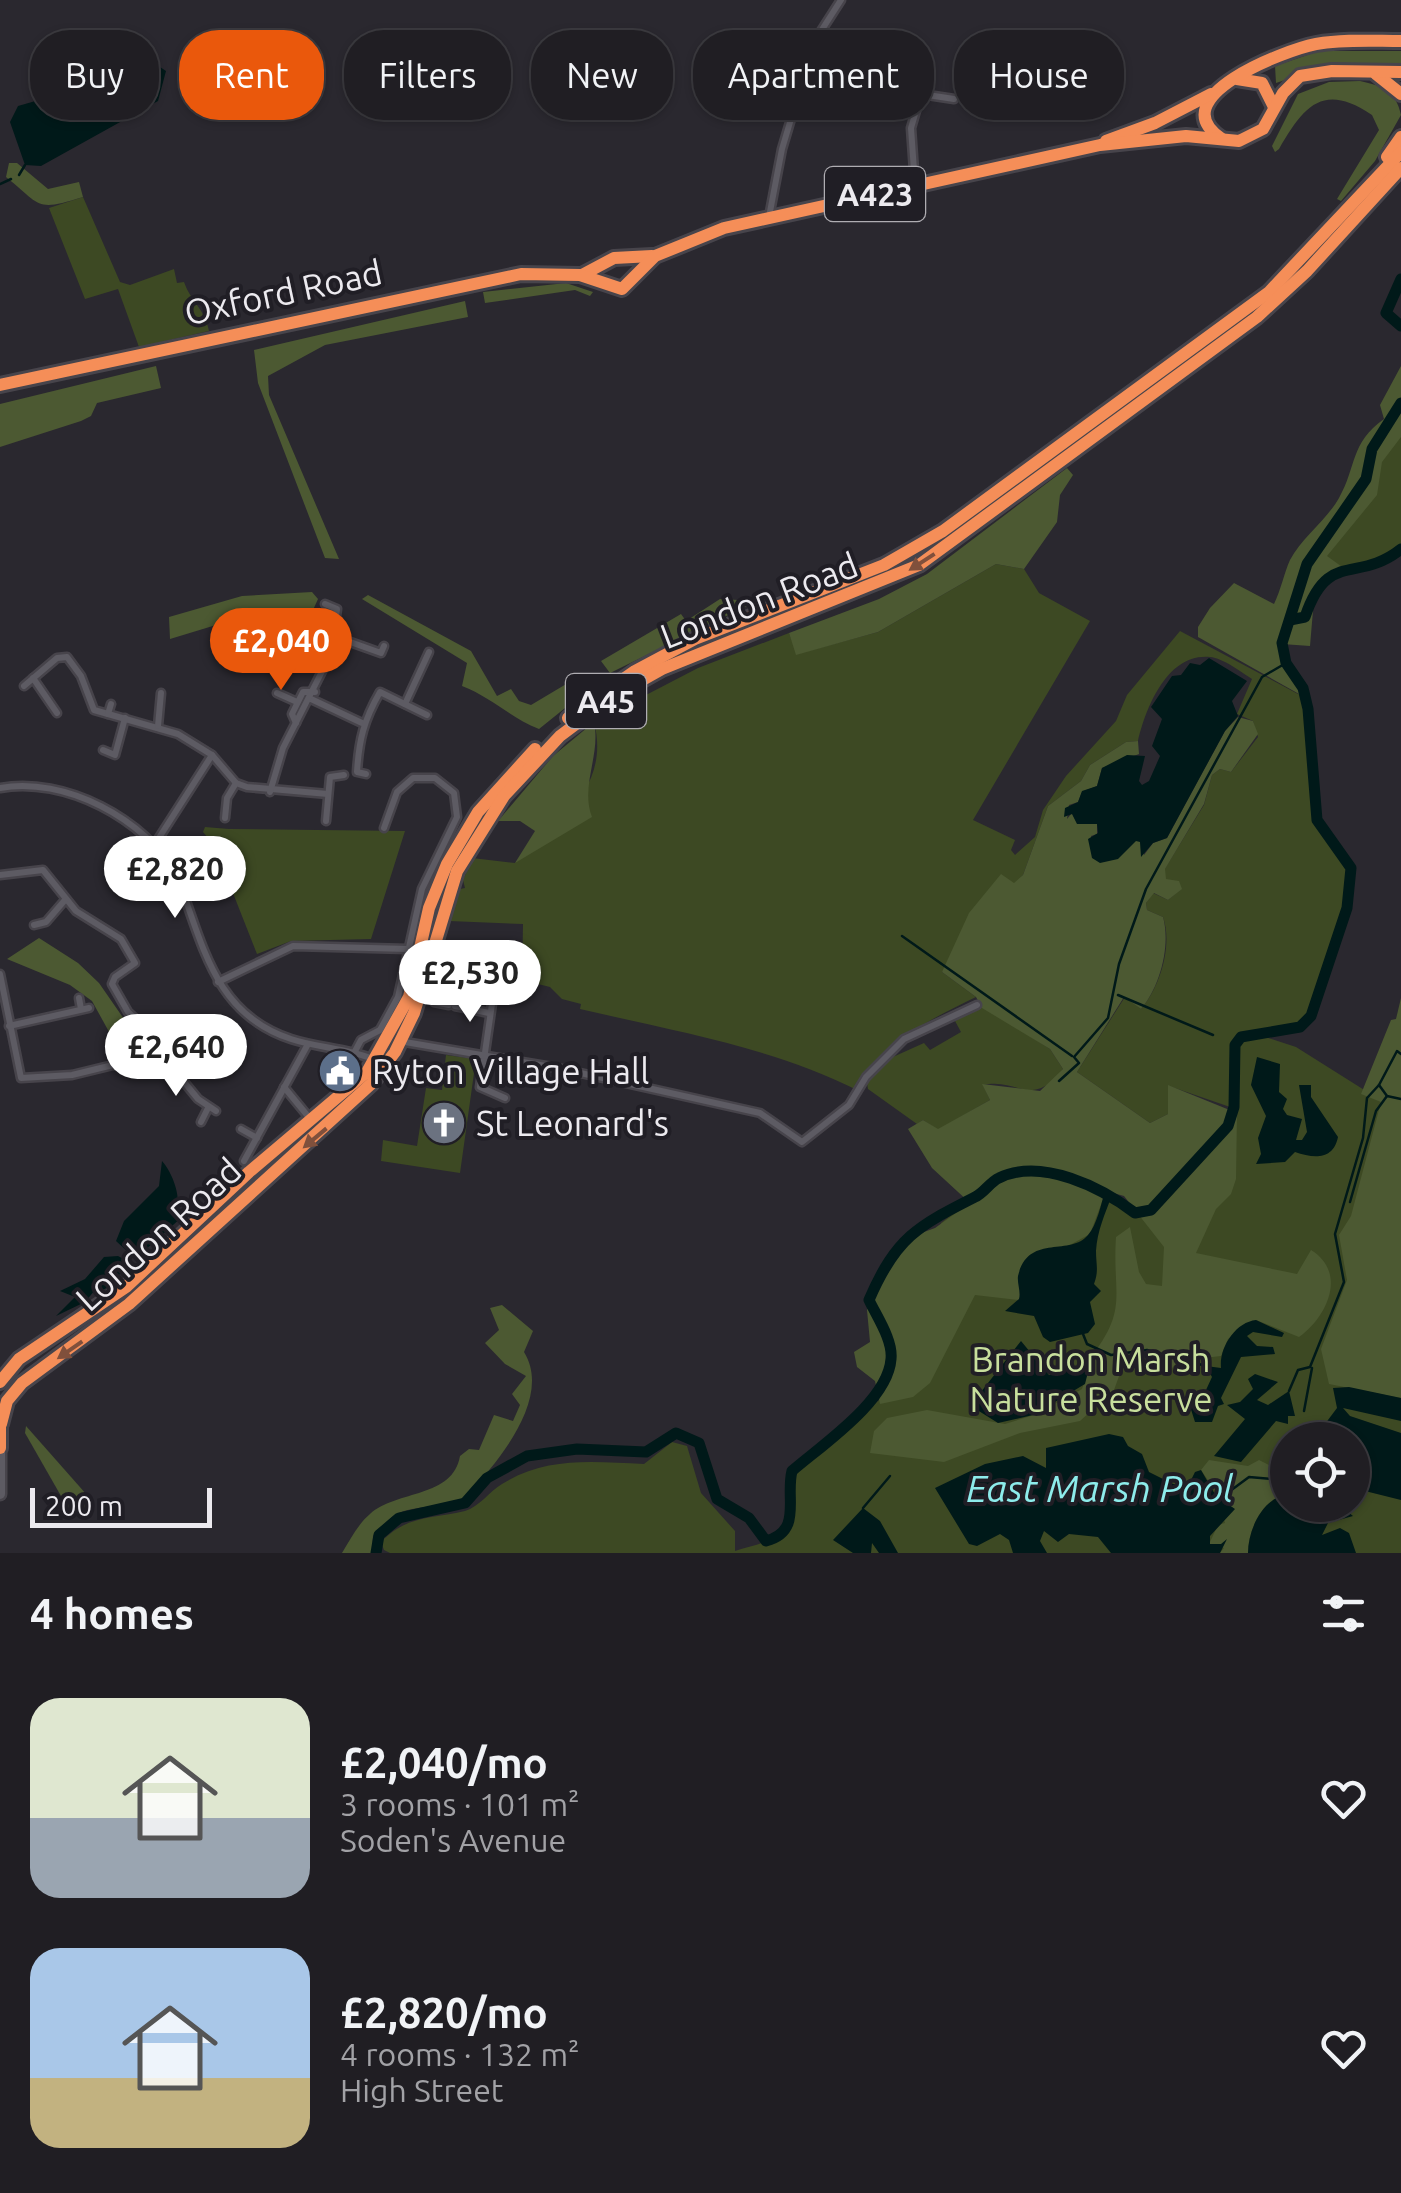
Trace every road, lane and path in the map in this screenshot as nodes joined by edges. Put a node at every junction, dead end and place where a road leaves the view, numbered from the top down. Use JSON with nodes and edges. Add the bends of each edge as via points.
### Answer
{"nodes":[{"id":1,"x":841,"y":0,"type":"edge"},
{"id":2,"x":1401,"y":41,"type":"edge"},
{"id":3,"x":1401,"y":72,"type":"edge"},
{"id":4,"x":1374,"y":73,"type":"junction"},
{"id":5,"x":1234,"y":79,"type":"junction"},
{"id":6,"x":1214,"y":92,"type":"junction"},
{"id":7,"x":1401,"y":94,"type":"edge"},
{"id":8,"x":954,"y":99,"type":"dead end"},
{"id":9,"x":1274,"y":113,"type":"junction"},
{"id":10,"x":1401,"y":136,"type":"edge"},
{"id":11,"x":1224,"y":140,"type":"junction"},
{"id":12,"x":1100,"y":144,"type":"junction"},
{"id":13,"x":1401,"y":152,"type":"edge"},
{"id":14,"x":1401,"y":168,"type":"edge"},
{"id":15,"x":915,"y":184,"type":"junction"},
{"id":16,"x":769,"y":218,"type":"junction"},
{"id":17,"x":1324,"y":238,"type":"junction"},
{"id":18,"x":655,"y":256,"type":"junction"},
{"id":19,"x":624,"y":258,"type":"junction"},
{"id":20,"x":606,"y":264,"type":"junction"},
{"id":21,"x":635,"y":272,"type":"junction"},
{"id":22,"x":580,"y":275,"type":"junction"},
{"id":23,"x":609,"y":285,"type":"junction"},
{"id":24,"x":0,"y":385,"type":"edge"},
{"id":25,"x":326,"y":604,"type":"dead end"},
{"id":26,"x":339,"y":638,"type":"junction"},
{"id":27,"x":383,"y":650,"type":"dead end"},
{"id":28,"x":429,"y":652,"type":"dead end"},
{"id":29,"x":33,"y":678,"type":"junction"},
{"id":30,"x":24,"y":686,"type":"dead end"},
{"id":31,"x":276,"y":693,"type":"dead end"},
{"id":32,"x":161,"y":694,"type":"dead end"},
{"id":33,"x":313,"y":695,"type":"junction"},
{"id":34,"x":297,"y":702,"type":"junction"},
{"id":35,"x":111,"y":704,"type":"dead end"},
{"id":36,"x":404,"y":704,"type":"junction"},
{"id":37,"x":57,"y":713,"type":"dead end"},
{"id":38,"x":108,"y":714,"type":"junction"},
{"id":39,"x":427,"y":715,"type":"dead end"},
{"id":40,"x":124,"y":718,"type":"junction"},
{"id":41,"x":296,"y":723,"type":"junction"},
{"id":42,"x":362,"y":723,"type":"junction"},
{"id":43,"x":158,"y":726,"type":"junction"},
{"id":44,"x":103,"y":750,"type":"dead end"},
{"id":45,"x":212,"y":755,"type":"junction"},
{"id":46,"x":366,"y":774,"type":"dead end"},
{"id":47,"x":344,"y":775,"type":"dead end"},
{"id":48,"x":236,"y":783,"type":"junction"},
{"id":49,"x":0,"y":788,"type":"edge"},
{"id":50,"x":270,"y":792,"type":"junction"},
{"id":51,"x":328,"y":794,"type":"junction"},
{"id":52,"x":225,"y":818,"type":"dead end"},
{"id":53,"x":326,"y":821,"type":"dead end"},
{"id":54,"x":384,"y":828,"type":"dead end"},
{"id":55,"x":155,"y":844,"type":"junction"},
{"id":56,"x":0,"y":874,"type":"edge"},
{"id":57,"x":64,"y":900,"type":"junction"},
{"id":58,"x":34,"y":926,"type":"dead end"},
{"id":59,"x":408,"y":949,"type":"junction"},
{"id":60,"x":0,"y":974,"type":"edge"},
{"id":61,"x":218,"y":982,"type":"junction"},
{"id":62,"x":79,"y":998,"type":"dead end"},
{"id":63,"x":434,"y":1002,"type":"dead end"},
{"id":64,"x":977,"y":1005,"type":"dead end"},
{"id":65,"x":9,"y":1026,"type":"junction"},
{"id":66,"x":401,"y":1040,"type":"junction"},
{"id":67,"x":308,"y":1044,"type":"junction"},
{"id":68,"x":384,"y":1047,"type":"junction"},
{"id":69,"x":354,"y":1052,"type":"junction"},
{"id":70,"x":485,"y":1056,"type":"junction"},
{"id":71,"x":376,"y":1060,"type":"junction"},
{"id":72,"x":145,"y":1066,"type":"junction"},
{"id":73,"x":284,"y":1087,"type":"junction"},
{"id":74,"x":505,"y":1098,"type":"dead end"},
{"id":75,"x":307,"y":1114,"type":"dead end"},
{"id":76,"x":201,"y":1122,"type":"dead end"},
{"id":77,"x":241,"y":1130,"type":"dead end"},
{"id":78,"x":257,"y":1138,"type":"junction"},
{"id":79,"x":244,"y":1161,"type":"dead end"},
{"id":80,"x":0,"y":1382,"type":"edge"},
{"id":81,"x":1,"y":1423,"type":"edge"},
{"id":82,"x":0,"y":1449,"type":"edge"},
{"id":83,"x":0,"y":1480,"type":"edge"},
{"id":84,"x":1,"y":1491,"type":"edge"}],
"edges":[{"from":1,"to":16,"type":"street","via":[[814,42]]},
{"from":2,"to":5,"type":"highway","via":[[1312,45]]},
{"from":3,"to":4,"type":"highway"},
{"from":4,"to":7,"type":"highway"},
{"from":4,"to":9,"type":"highway","via":[[1300,76]]},
{"from":5,"to":6,"type":"highway"},
{"from":5,"to":9,"type":"highway","via":[[1262,83]]},
{"from":6,"to":11,"type":"highway","via":[[1206,118]]},
{"from":6,"to":12,"type":"highway","number":"A423"},
{"from":8,"to":15,"type":"street","via":[[921,94],[911,128]]},
{"from":9,"to":11,"type":"highway","via":[[1251,137]]},
{"from":10,"to":17,"type":"highway"},
{"from":11,"to":12,"type":"highway","number":"A423","via":[[1169,136]]},
{"from":12,"to":15,"type":"highway","number":"A423"},
{"from":13,"to":17,"type":"highway","name":"London Road","number":"A45"},
{"from":14,"to":66,"type":"highway","name":"London Road","number":"A45","one_way":true,"via":[[1258,317],[920,565],[662,669],[560,736],[504,796],[456,871]]},
{"from":15,"to":16,"type":"highway","number":"A423"},
{"from":16,"to":18,"type":"highway","number":"A423"},
{"from":17,"to":68,"type":"highway","name":"London Road","number":"A45","via":[[1269,292],[928,540],[868,572],[695,639],[580,708],[505,779],[462,837],[440,879],[409,996]]},
{"from":18,"to":19,"type":"highway","number":"A423"},
{"from":18,"to":21,"type":"highway","number":"A423"},
{"from":19,"to":20,"type":"highway"},
{"from":19,"to":21,"type":"highway"},
{"from":20,"to":22,"type":"highway","name":"Oxford Road"},
{"from":20,"to":23,"type":"highway"},
{"from":21,"to":23,"type":"highway","via":[[625,288]]},
{"from":22,"to":23,"type":"highway","name":"Oxford Road"},
{"from":22,"to":24,"type":"highway","name":"Oxford Road","via":[[521,274],[430,290]]},
{"from":25,"to":26,"type":"street","via":[[337,609]]},
{"from":26,"to":27,"type":"street"},
{"from":26,"to":33,"type":"street"},
{"from":28,"to":36,"type":"street"},
{"from":29,"to":30,"type":"street"},
{"from":29,"to":37,"type":"street"},
{"from":29,"to":38,"type":"street","via":[[66,657],[81,676],[90,706]]},
{"from":31,"to":34,"type":"street"},
{"from":32,"to":43,"type":"street"},
{"from":33,"to":34,"type":"street","via":[[303,692]]},
{"from":33,"to":41,"type":"street"},
{"from":33,"to":42,"type":"street"},
{"from":34,"to":41,"type":"street"},
{"from":35,"to":38,"type":"street"},
{"from":36,"to":39,"type":"street"},
{"from":36,"to":42,"type":"street","via":[[380,692]]},
{"from":38,"to":40,"type":"street"},
{"from":40,"to":43,"type":"street"},
{"from":40,"to":44,"type":"street","via":[[116,755]]},
{"from":41,"to":50,"type":"street"},
{"from":42,"to":46,"type":"street","via":[[357,772]]},
{"from":43,"to":45,"type":"street"},
{"from":45,"to":48,"type":"street"},
{"from":45,"to":55,"type":"street"},
{"from":47,"to":51,"type":"street","via":[[330,776]]},
{"from":48,"to":50,"type":"street"},
{"from":48,"to":52,"type":"street","via":[[226,798]]},
{"from":49,"to":55,"type":"street","via":[[42,785],[123,820]]},
{"from":50,"to":51,"type":"street"},
{"from":51,"to":53,"type":"street"},
{"from":54,"to":59,"type":"street","via":[[397,792],[413,778],[435,778],[454,793],[457,817],[422,889]]},
{"from":55,"to":61,"type":"street","via":[[177,876]]},
{"from":56,"to":57,"type":"street","via":[[39,868]]},
{"from":57,"to":58,"type":"street"},
{"from":57,"to":72,"type":"street","via":[[121,939],[135,959],[112,984],[148,1030]]},
{"from":59,"to":61,"type":"street","via":[[293,946]]},
{"from":59,"to":69,"type":"street","via":[[391,1012]]},
{"from":60,"to":65,"type":"street"},
{"from":61,"to":67,"type":"street","via":[[251,1019]]},
{"from":62,"to":65,"type":"street","via":[[85,1009]]},
{"from":63,"to":70,"type":"street","via":[[491,1008]]},
{"from":64,"to":70,"type":"street","via":[[904,1039],[866,1077],[849,1106],[802,1142],[760,1114]]},
{"from":65,"to":72,"type":"street","via":[[24,1080],[113,1064]]},
{"from":66,"to":68,"type":"street"},
{"from":66,"to":70,"type":"street"},
{"from":66,"to":81,"type":"highway","name":"London Road","number":"A45","one_way":true,"via":[[366,1091],[326,1128],[129,1304],[22,1383]]},
{"from":67,"to":69,"type":"street"},
{"from":67,"to":73,"type":"street"},
{"from":68,"to":71,"type":"highway","name":"London Road","number":"A45"},
{"from":69,"to":71,"type":"street"},
{"from":70,"to":74,"type":"street","via":[[480,1087]]},
{"from":71,"to":80,"type":"highway","name":"London Road","number":"A45","via":[[146,1271],[19,1358]]},
{"from":72,"to":76,"type":"street","via":[[186,1081],[212,1110]]},
{"from":73,"to":75,"type":"street"},
{"from":73,"to":78,"type":"street"},
{"from":77,"to":78,"type":"street"},
{"from":78,"to":79,"type":"street"},
{"from":81,"to":82,"type":"highway"},
{"from":82,"to":84,"type":"street"},
{"from":83,"to":84,"type":"street"}]}
